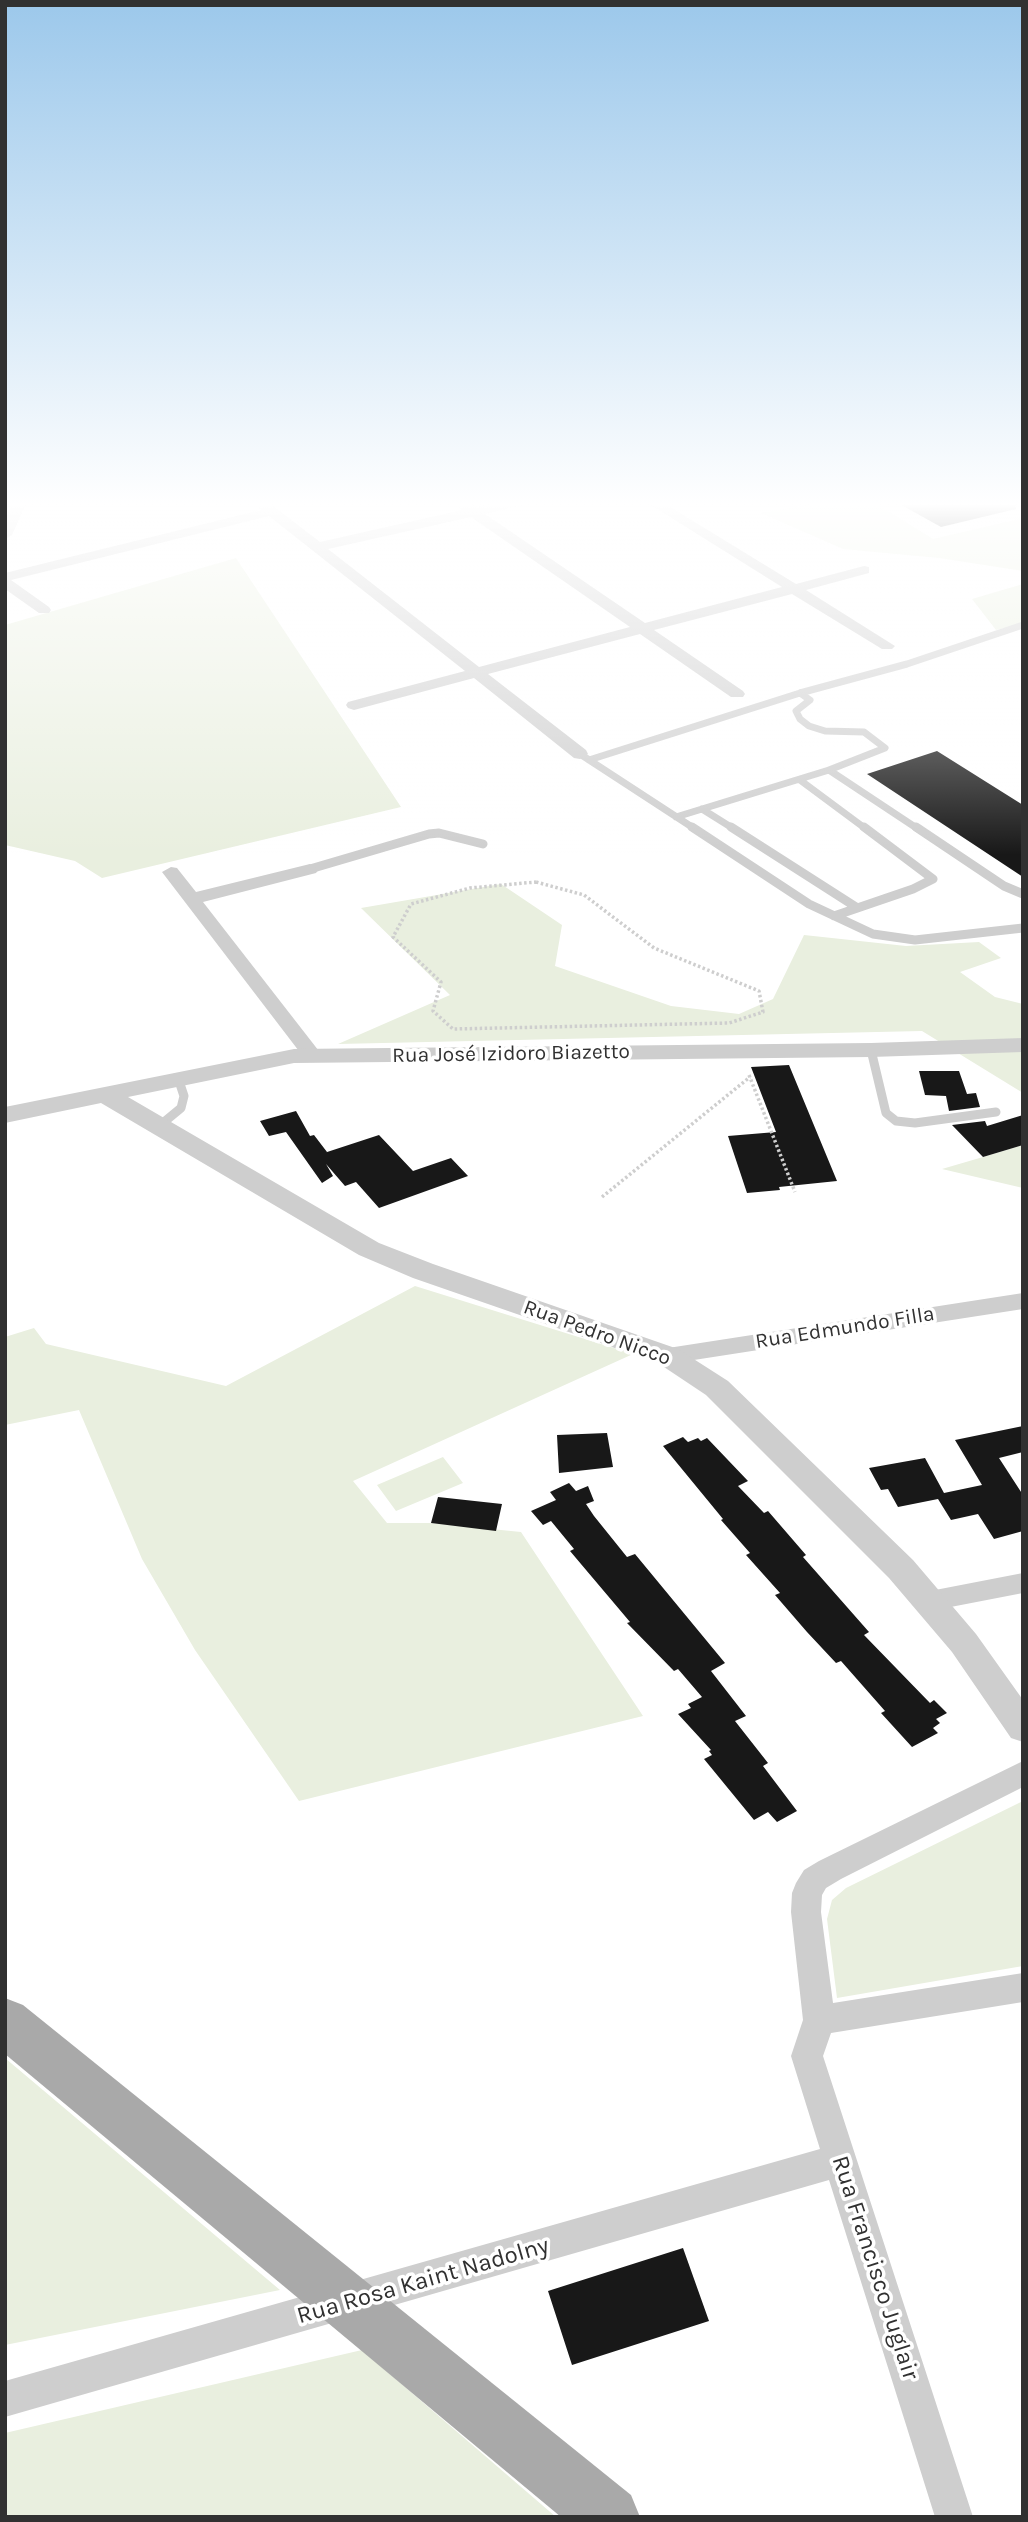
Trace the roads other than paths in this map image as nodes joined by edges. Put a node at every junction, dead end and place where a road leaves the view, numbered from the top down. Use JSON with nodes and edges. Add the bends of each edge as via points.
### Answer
{"nodes":[{"id":1,"x":409,"y":620,"type":"edge"},
{"id":2,"x":630,"y":620,"type":"edge"},
{"id":3,"x":678,"y":620,"type":"edge"},
{"id":4,"x":844,"y":620,"type":"edge"},
{"id":5,"x":1023,"y":625,"type":"edge"},
{"id":6,"x":643,"y":629,"type":"junction"},
{"id":7,"x":887,"y":646,"type":"dead end"},
{"id":8,"x":476,"y":673,"type":"junction"},
{"id":9,"x":800,"y":693,"type":"junction"},
{"id":10,"x":737,"y":694,"type":"dead end"},
{"id":11,"x":354,"y":705,"type":"dead end"},
{"id":12,"x":584,"y":757,"type":"junction"},
{"id":13,"x":829,"y":770,"type":"junction"},
{"id":14,"x":800,"y":780,"type":"junction"},
{"id":15,"x":702,"y":809,"type":"junction"},
{"id":16,"x":676,"y":817,"type":"junction"},
{"id":17,"x":483,"y":844,"type":"dead end"},
{"id":18,"x":310,"y":869,"type":"joint"},
{"id":19,"x":171,"y":872,"type":"dead end"},
{"id":20,"x":1023,"y":894,"type":"edge"},
{"id":21,"x":192,"y":899,"type":"junction"},
{"id":22,"x":856,"y":907,"type":"junction"},
{"id":23,"x":834,"y":916,"type":"junction"},
{"id":24,"x":1023,"y":928,"type":"edge"},
{"id":25,"x":1023,"y":1045,"type":"edge"},
{"id":26,"x":871,"y":1050,"type":"junction"},
{"id":27,"x":312,"y":1055,"type":"junction"},
{"id":28,"x":178,"y":1078,"type":"junction"},
{"id":29,"x":104,"y":1094,"type":"junction"},
{"id":30,"x":996,"y":1112,"type":"dead end"},
{"id":31,"x":5,"y":1115,"type":"edge"},
{"id":32,"x":158,"y":1126,"type":"junction"},
{"id":33,"x":1023,"y":1301,"type":"edge"},
{"id":34,"x":668,"y":1356,"type":"junction"},
{"id":35,"x":1023,"y":1583,"type":"edge"},
{"id":36,"x":930,"y":1601,"type":"junction"},
{"id":37,"x":1023,"y":1728,"type":"edge"},
{"id":38,"x":1023,"y":1773,"type":"edge"},
{"id":39,"x":1023,"y":1987,"type":"edge"},
{"id":40,"x":819,"y":2020,"type":"junction"},
{"id":41,"x":5,"y":2022,"type":"edge"},
{"id":42,"x":840,"y":2160,"type":"junction"},
{"id":43,"x":349,"y":2303,"type":"junction"},
{"id":44,"x":5,"y":2399,"type":"edge"},
{"id":45,"x":609,"y":2517,"type":"edge"},
{"id":46,"x":954,"y":2517,"type":"edge"}],
"edges":[{"from":1,"to":8,"type":"street"},
{"from":2,"to":6,"type":"street"},
{"from":3,"to":6,"type":"street"},
{"from":4,"to":7,"type":"street"},
{"from":5,"to":9,"type":"lane"},
{"from":6,"to":8,"type":"street"},
{"from":6,"to":10,"type":"street"},
{"from":8,"to":11,"type":"street"},
{"from":8,"to":12,"type":"street"},
{"from":9,"to":12,"type":"lane"},
{"from":9,"to":13,"type":"lane","via":[[810,699],[796,711],[809,726],[863,732],[885,748]]},
{"from":12,"to":16,"type":"lane"},
{"from":13,"to":14,"type":"lane"},
{"from":13,"to":20,"type":"lane"},
{"from":14,"to":15,"type":"lane"},
{"from":14,"to":22,"type":"lane","via":[[932,875],[931,881],[913,889]]},
{"from":15,"to":16,"type":"lane"},
{"from":15,"to":22,"type":"lane"},
{"from":16,"to":23,"type":"lane"},
{"from":17,"to":18,"type":"lane","via":[[429,834]]},
{"from":18,"to":21,"type":"street"},
{"from":19,"to":21,"type":"street"},
{"from":21,"to":27,"type":"street"},
{"from":22,"to":23,"type":"lane"},
{"from":23,"to":24,"type":"lane","via":[[873,934],[915,940]]},
{"from":25,"to":26,"type":"street","name":"Rua José Izidoro Biazetto"},
{"from":26,"to":27,"type":"street","name":"Rua José Izidoro Biazetto"},
{"from":26,"to":30,"type":"lane","via":[[886,1113],[896,1121],[915,1123]]},
{"from":27,"to":28,"type":"street","name":"Rua José Izidoro Biazetto"},
{"from":28,"to":29,"type":"street","name":"Rua José Izidoro Biazetto"},
{"from":28,"to":32,"type":"lane","via":[[184,1096],[181,1108]]},
{"from":29,"to":31,"type":"street","name":"Rua José Izidoro Biazetto"},
{"from":29,"to":32,"type":"street","name":"Rua Pedro Nicco"},
{"from":32,"to":34,"type":"street","name":"Rua Pedro Nicco","via":[[346,1237],[399,1262]]},
{"from":33,"to":34,"type":"street","name":"Rua Edmundo Filla"},
{"from":34,"to":36,"type":"street","name":"Rua Pedro Nicco","via":[[741,1410]]},
{"from":35,"to":36,"type":"street"},
{"from":36,"to":37,"type":"street","name":"Rua Pedro Nicco"},
{"from":38,"to":40,"type":"street","via":[[815,1879],[807,1893],[806,1912]]},
{"from":39,"to":40,"type":"street"},
{"from":40,"to":42,"type":"street","name":"Rua Francisco Juglair","via":[[807,2056]]},
{"from":41,"to":43,"type":"main road"},
{"from":42,"to":43,"type":"street","name":"Rua Rosa Kaint Nadolny"},
{"from":42,"to":46,"type":"street","name":"Rua Francisco Juglair"},
{"from":43,"to":44,"type":"street","name":"Rua Rosa Kaint Nadolny"},
{"from":43,"to":45,"type":"main road"}]}
